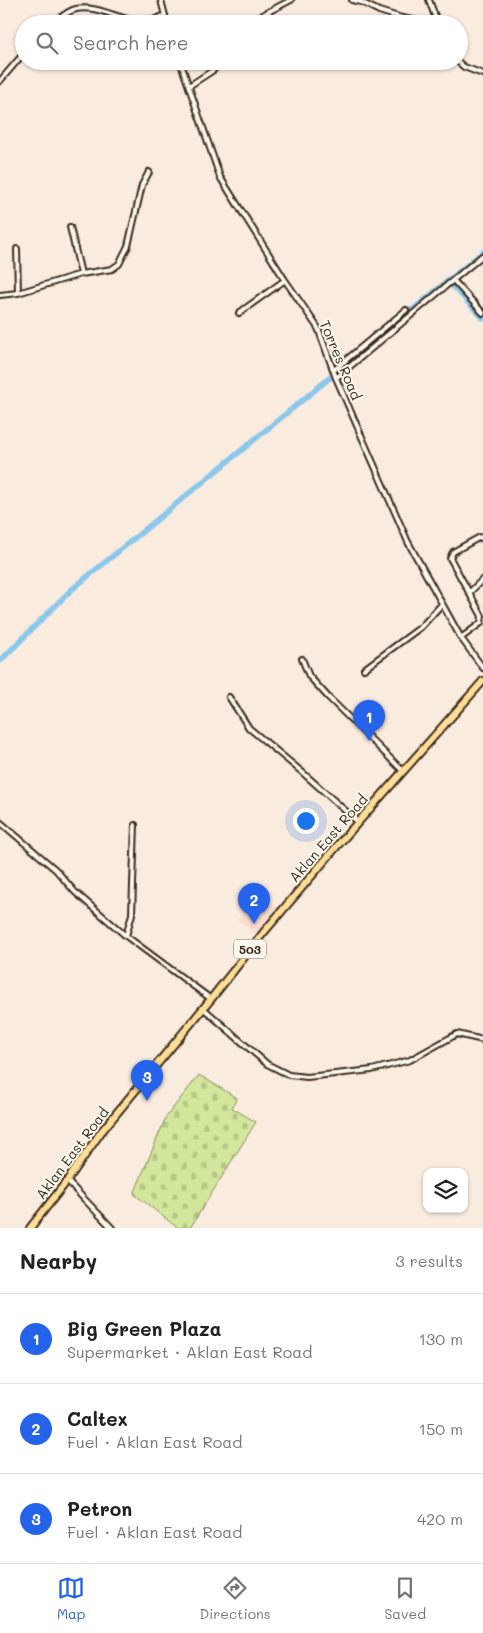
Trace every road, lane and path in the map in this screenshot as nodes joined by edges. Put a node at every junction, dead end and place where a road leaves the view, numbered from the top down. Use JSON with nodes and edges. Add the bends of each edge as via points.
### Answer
{"nodes":[{"id":1,"x":161,"y":0,"type":"edge"},
{"id":2,"x":290,"y":0,"type":"edge"},
{"id":3,"x":352,"y":0,"type":"edge"},
{"id":4,"x":428,"y":0,"type":"edge"},
{"id":5,"x":64,"y":15,"type":"edge"},
{"id":6,"x":115,"y":15,"type":"edge"},
{"id":7,"x":165,"y":15,"type":"edge"},
{"id":8,"x":263,"y":15,"type":"edge"},
{"id":9,"x":392,"y":15,"type":"edge"},
{"id":10,"x":434,"y":15,"type":"edge"},
{"id":11,"x":15,"y":63,"type":"edge"},
{"id":12,"x":468,"y":68,"type":"edge"},
{"id":13,"x":183,"y":70,"type":"edge"},
{"id":14,"x":213,"y":70,"type":"edge"},
{"id":15,"x":483,"y":74,"type":"edge"},
{"id":16,"x":0,"y":81,"type":"edge"},
{"id":17,"x":189,"y":86,"type":"junction"},
{"id":18,"x":149,"y":172,"type":"dead end"},
{"id":19,"x":70,"y":227,"type":"dead end"},
{"id":20,"x":17,"y":249,"type":"dead end"},
{"id":21,"x":483,"y":255,"type":"edge"},
{"id":22,"x":81,"y":274,"type":"junction"},
{"id":23,"x":285,"y":280,"type":"junction"},
{"id":24,"x":453,"y":280,"type":"junction"},
{"id":25,"x":18,"y":293,"type":"junction"},
{"id":26,"x":0,"y":295,"type":"edge"},
{"id":27,"x":406,"y":310,"type":"dead end"},
{"id":28,"x":239,"y":313,"type":"dead end"},
{"id":29,"x":483,"y":313,"type":"edge"},
{"id":30,"x":335,"y":373,"type":"junction"},
{"id":31,"x":483,"y":539,"type":"edge"},
{"id":32,"x":483,"y":579,"type":"edge"},
{"id":33,"x":470,"y":592,"type":"junction"},
{"id":34,"x":442,"y":604,"type":"junction"},
{"id":35,"x":461,"y":638,"type":"junction"},
{"id":36,"x":302,"y":659,"type":"dead end"},
{"id":37,"x":483,"y":668,"type":"edge"},
{"id":38,"x":364,"y":669,"type":"dead end"},
{"id":39,"x":483,"y":681,"type":"edge"},
{"id":40,"x":229,"y":697,"type":"dead end"},
{"id":41,"x":403,"y":770,"type":"junction"},
{"id":42,"x":0,"y":822,"type":"edge"},
{"id":43,"x":358,"y":822,"type":"junction"},
{"id":44,"x":135,"y":825,"type":"dead end"},
{"id":45,"x":126,"y":936,"type":"junction"},
{"id":46,"x":211,"y":999,"type":"junction"},
{"id":47,"x":203,"y":1008,"type":"junction"},
{"id":48,"x":483,"y":1040,"type":"edge"},
{"id":49,"x":67,"y":1181,"type":"junction"},
{"id":50,"x":30,"y":1228,"type":"edge"},
{"id":51,"x":112,"y":1228,"type":"edge"}],
"edges":[{"from":1,"to":7,"type":"street"},
{"from":2,"to":8,"type":"street"},
{"from":3,"to":9,"type":"street"},
{"from":4,"to":10,"type":"street"},
{"from":5,"to":6,"type":"street","via":[[76,9]]},
{"from":11,"to":16,"type":"street"},
{"from":12,"to":15,"type":"street"},
{"from":13,"to":17,"type":"street","name":"Torres Road"},
{"from":14,"to":17,"type":"street"},
{"from":17,"to":23,"type":"street","name":"Torres Road","via":[[220,176]]},
{"from":18,"to":22,"type":"street","via":[[142,185],[128,246],[119,264],[112,269]]},
{"from":19,"to":22,"type":"street"},
{"from":20,"to":25,"type":"street"},
{"from":21,"to":24,"type":"street"},
{"from":22,"to":25,"type":"street"},
{"from":23,"to":28,"type":"street"},
{"from":23,"to":30,"type":"street","name":"Torres Road","via":[[318,328]]},
{"from":24,"to":29,"type":"street"},
{"from":24,"to":30,"type":"street"},
{"from":25,"to":26,"type":"street"},
{"from":27,"to":30,"type":"street"},
{"from":30,"to":34,"type":"street","name":"Torres Road","via":[[408,542]]},
{"from":31,"to":33,"type":"street","via":[[480,537],[453,552],[450,558]]},
{"from":32,"to":33,"type":"street"},
{"from":33,"to":35,"type":"street","via":[[482,621]]},
{"from":34,"to":35,"type":"street","name":"Torres Road"},
{"from":34,"to":38,"type":"street","via":[[421,627]]},
{"from":35,"to":37,"type":"street","name":"Torres Road"},
{"from":36,"to":41,"type":"street","via":[[309,676],[328,697]]},
{"from":39,"to":41,"type":"main road","name":"Aklan East Road","number":"503"},
{"from":40,"to":43,"type":"street","via":[[249,728]]},
{"from":41,"to":43,"type":"main road","name":"Aklan East Road","number":"503"},
{"from":42,"to":45,"type":"street"},
{"from":43,"to":46,"type":"main road","name":"Aklan East Road","number":"503"},
{"from":44,"to":45,"type":"street","via":[[132,914]]},
{"from":45,"to":46,"type":"street"},
{"from":46,"to":47,"type":"main road","name":"Aklan East Road","number":"503"},
{"from":47,"to":48,"type":"street","via":[[266,1064],[289,1075],[307,1077],[372,1070],[410,1060],[457,1034]]},
{"from":47,"to":49,"type":"main road","name":"Aklan East Road","number":"503","via":[[101,1132]]},
{"from":49,"to":50,"type":"main road","name":"Aklan East Road","number":"503"},
{"from":49,"to":51,"type":"street"}]}
